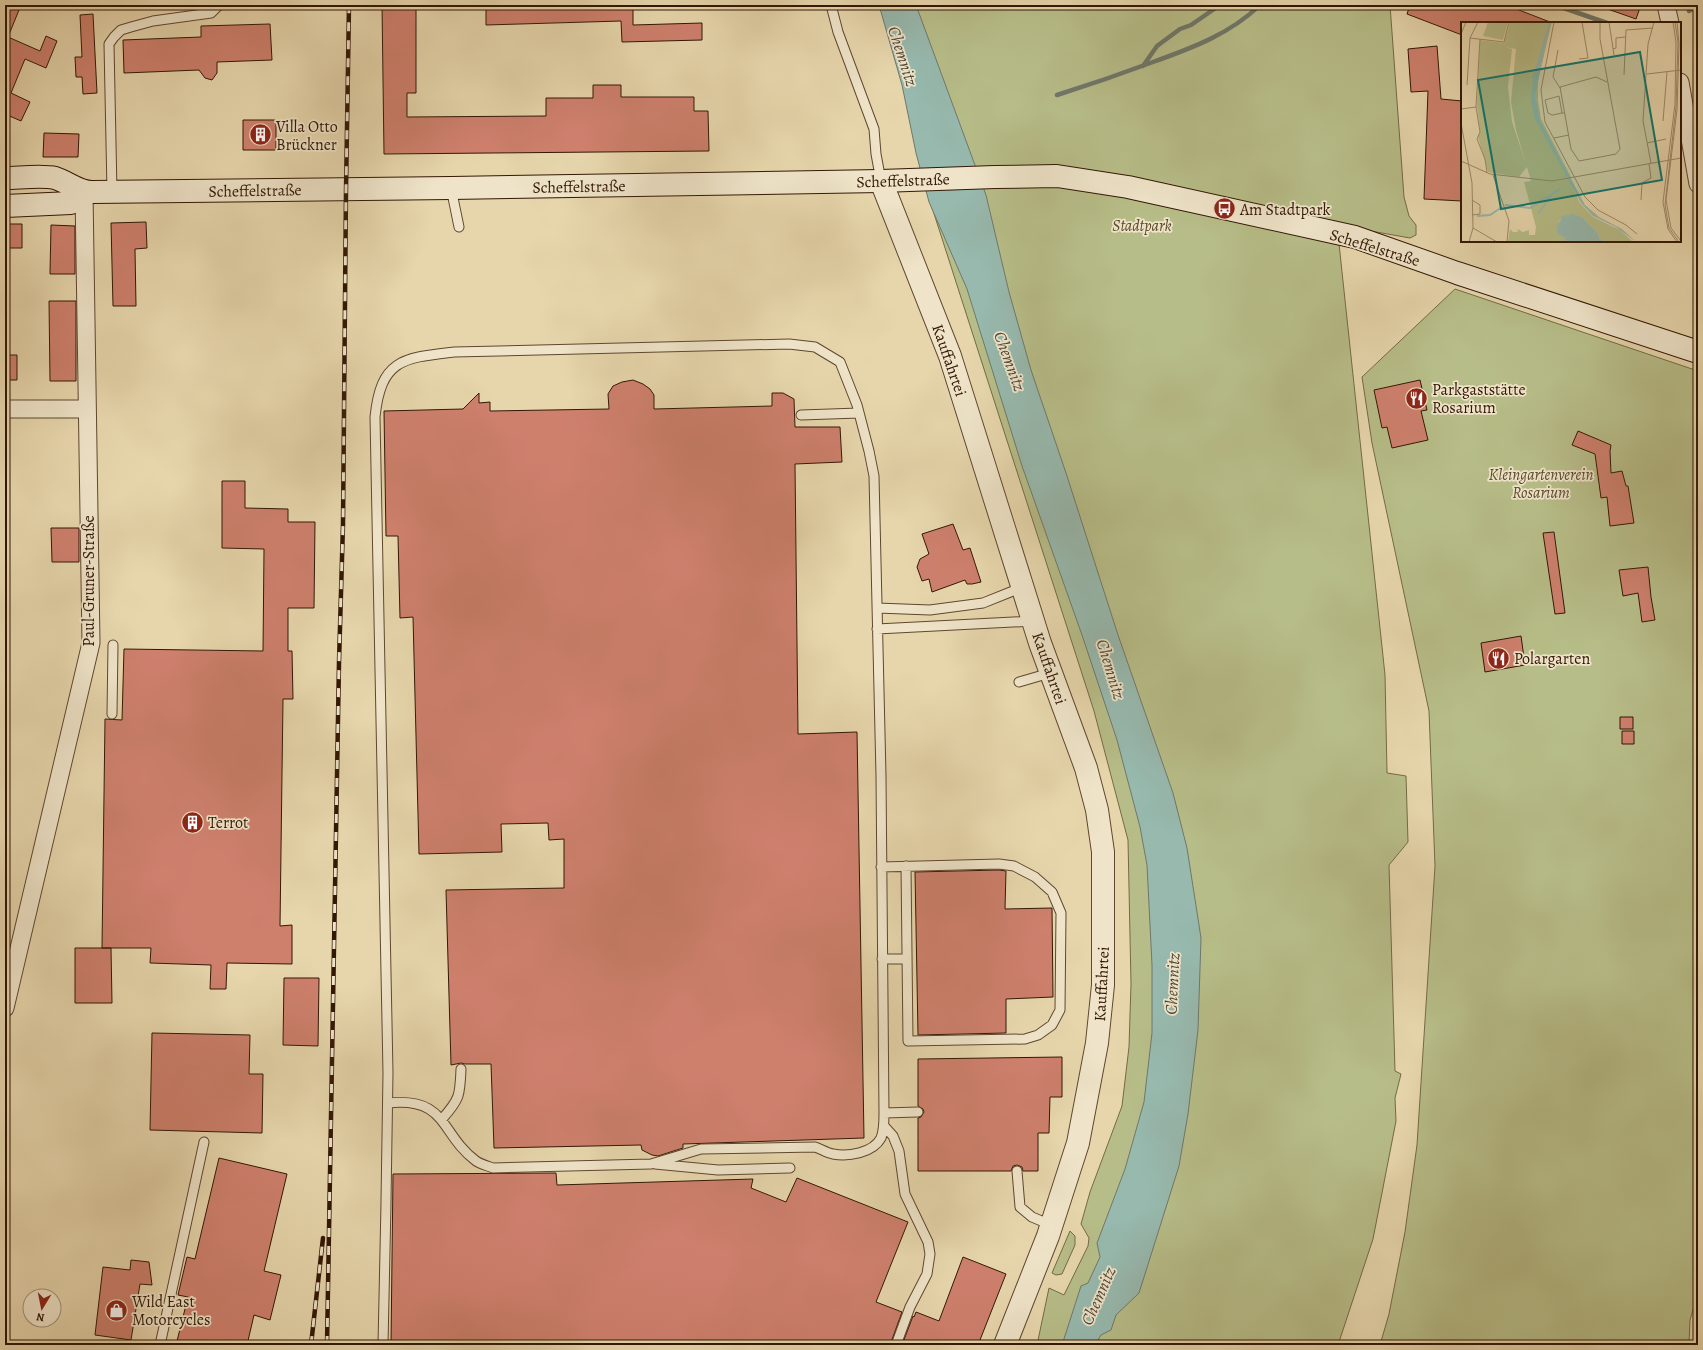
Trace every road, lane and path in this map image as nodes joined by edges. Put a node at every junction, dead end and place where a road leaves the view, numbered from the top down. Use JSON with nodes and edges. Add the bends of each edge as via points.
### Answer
{"nodes":[{"id":1,"x":219,"y":5,"type":"edge"},
{"id":2,"x":830,"y":5,"type":"edge"},
{"id":3,"x":1666,"y":5,"type":"edge"},
{"id":4,"x":1670,"y":22,"type":"edge"},
{"id":5,"x":1681,"y":88,"type":"edge"},
{"id":6,"x":5,"y":178,"type":"edge"},
{"id":7,"x":881,"y":181,"type":"junction"},
{"id":8,"x":1698,"y":184,"type":"edge"},
{"id":9,"x":451,"y":188,"type":"junction"},
{"id":10,"x":84,"y":192,"type":"junction"},
{"id":11,"x":112,"y":192,"type":"junction"},
{"id":12,"x":5,"y":206,"type":"edge"},
{"id":13,"x":459,"y":227,"type":"dead end"},
{"id":14,"x":1698,"y":352,"type":"edge"},
{"id":15,"x":5,"y":409,"type":"edge"},
{"id":16,"x":87,"y":409,"type":"junction"},
{"id":17,"x":859,"y":413,"type":"junction"},
{"id":18,"x":801,"y":415,"type":"dead end"},
{"id":19,"x":1023,"y":587,"type":"junction"},
{"id":20,"x":877,"y":608,"type":"junction"},
{"id":21,"x":1034,"y":621,"type":"junction"},
{"id":22,"x":877,"y":629,"type":"junction"},
{"id":23,"x":113,"y":645,"type":"dead end"},
{"id":24,"x":1050,"y":672,"type":"junction"},
{"id":25,"x":1019,"y":682,"type":"dead end"},
{"id":26,"x":112,"y":714,"type":"dead end"},
{"id":27,"x":906,"y":866,"type":"junction"},
{"id":28,"x":881,"y":867,"type":"junction"},
{"id":29,"x":882,"y":959,"type":"junction"},
{"id":30,"x":907,"y":959,"type":"junction"},
{"id":31,"x":5,"y":1008,"type":"edge"},
{"id":32,"x":461,"y":1069,"type":"dead end"},
{"id":33,"x":388,"y":1104,"type":"junction"},
{"id":34,"x":918,"y":1112,"type":"dead end"},
{"id":35,"x":884,"y":1113,"type":"junction"},
{"id":36,"x":442,"y":1119,"type":"junction"},
{"id":37,"x":884,"y":1126,"type":"junction"},
{"id":38,"x":204,"y":1142,"type":"dead end"},
{"id":39,"x":651,"y":1164,"type":"junction"},
{"id":40,"x":790,"y":1168,"type":"dead end"},
{"id":41,"x":1017,"y":1171,"type":"dead end"},
{"id":42,"x":1052,"y":1225,"type":"junction"},
{"id":43,"x":160,"y":1345,"type":"edge"},
{"id":44,"x":383,"y":1345,"type":"edge"},
{"id":45,"x":896,"y":1345,"type":"edge"},
{"id":46,"x":1005,"y":1345,"type":"edge"}],
"edges":[{"from":1,"to":11,"type":"lane","via":[[211,13],[131,26],[121,30],[109,44]]},
{"from":2,"to":7,"type":"lane","name":"Kauffahrtei","via":[[874,129]]},
{"from":3,"to":4,"type":"street"},
{"from":5,"to":8,"type":"street"},
{"from":6,"to":10,"type":"main road","name":"Scheffelstraße","via":[[53,177]]},
{"from":7,"to":9,"type":"main road","name":"Scheffelstraße"},
{"from":7,"to":14,"type":"main road","name":"Scheffelstraße","via":[[1057,176],[1128,188],[1355,237]]},
{"from":7,"to":19,"type":"main road","name":"Kauffahrtei","via":[[950,356]]},
{"from":9,"to":11,"type":"main road","name":"Scheffelstraße"},
{"from":9,"to":13,"type":"lane"},
{"from":10,"to":11,"type":"main road","name":"Scheffelstraße"},
{"from":10,"to":12,"type":"main road","via":[[71,203]]},
{"from":10,"to":16,"type":"street","name":"Paul-Gruner-Straße"},
{"from":15,"to":16,"type":"street"},
{"from":16,"to":31,"type":"street","name":"Paul-Gruner-Straße","via":[[91,644]]},
{"from":17,"to":18,"type":"lane"},
{"from":17,"to":20,"type":"lane","via":[[874,476]]},
{"from":17,"to":33,"type":"lane","via":[[840,362],[815,347],[789,344],[454,352],[410,358],[397,364],[385,377],[377,396],[375,417]]},
{"from":19,"to":20,"type":"lane","via":[[983,603],[930,610]]},
{"from":19,"to":21,"type":"main road","name":"Kauffahrtei"},
{"from":20,"to":22,"type":"lane"},
{"from":21,"to":22,"type":"lane"},
{"from":21,"to":24,"type":"main road","name":"Kauffahrtei"},
{"from":22,"to":28,"type":"lane"},
{"from":23,"to":26,"type":"lane"},
{"from":24,"to":25,"type":"lane"},
{"from":24,"to":42,"type":"main road","name":"Kauffahrtei","via":[[1086,768],[1097,810],[1103,852],[1104,926],[1103,985],[1098,1043],[1078,1143]]},
{"from":27,"to":28,"type":"lane"},
{"from":27,"to":30,"type":"lane"},
{"from":27,"to":30,"type":"lane","via":[[1014,866],[1035,877],[1052,892],[1061,913],[1060,1010],[1052,1025],[1038,1035],[1025,1039],[908,1041]]},
{"from":28,"to":29,"type":"lane"},
{"from":29,"to":30,"type":"lane"},
{"from":29,"to":35,"type":"lane"},
{"from":32,"to":36,"type":"lane","via":[[460,1090],[455,1105]]},
{"from":33,"to":36,"type":"lane","via":[[403,1102],[425,1106]]},
{"from":33,"to":44,"type":"lane"},
{"from":34,"to":35,"type":"lane"},
{"from":35,"to":37,"type":"lane"},
{"from":36,"to":39,"type":"lane","via":[[463,1148],[477,1162],[493,1168]]},
{"from":37,"to":39,"type":"lane","via":[[880,1138],[871,1149],[851,1154],[832,1154],[816,1147],[701,1149]]},
{"from":37,"to":45,"type":"lane","via":[[899,1151],[905,1194],[928,1242],[930,1254],[927,1274],[910,1307]]},
{"from":38,"to":43,"type":"lane"},
{"from":39,"to":40,"type":"lane","via":[[718,1170]]},
{"from":41,"to":42,"type":"lane","via":[[1020,1207],[1032,1217]]},
{"from":42,"to":46,"type":"main road","name":"Kauffahrtei"}]}
